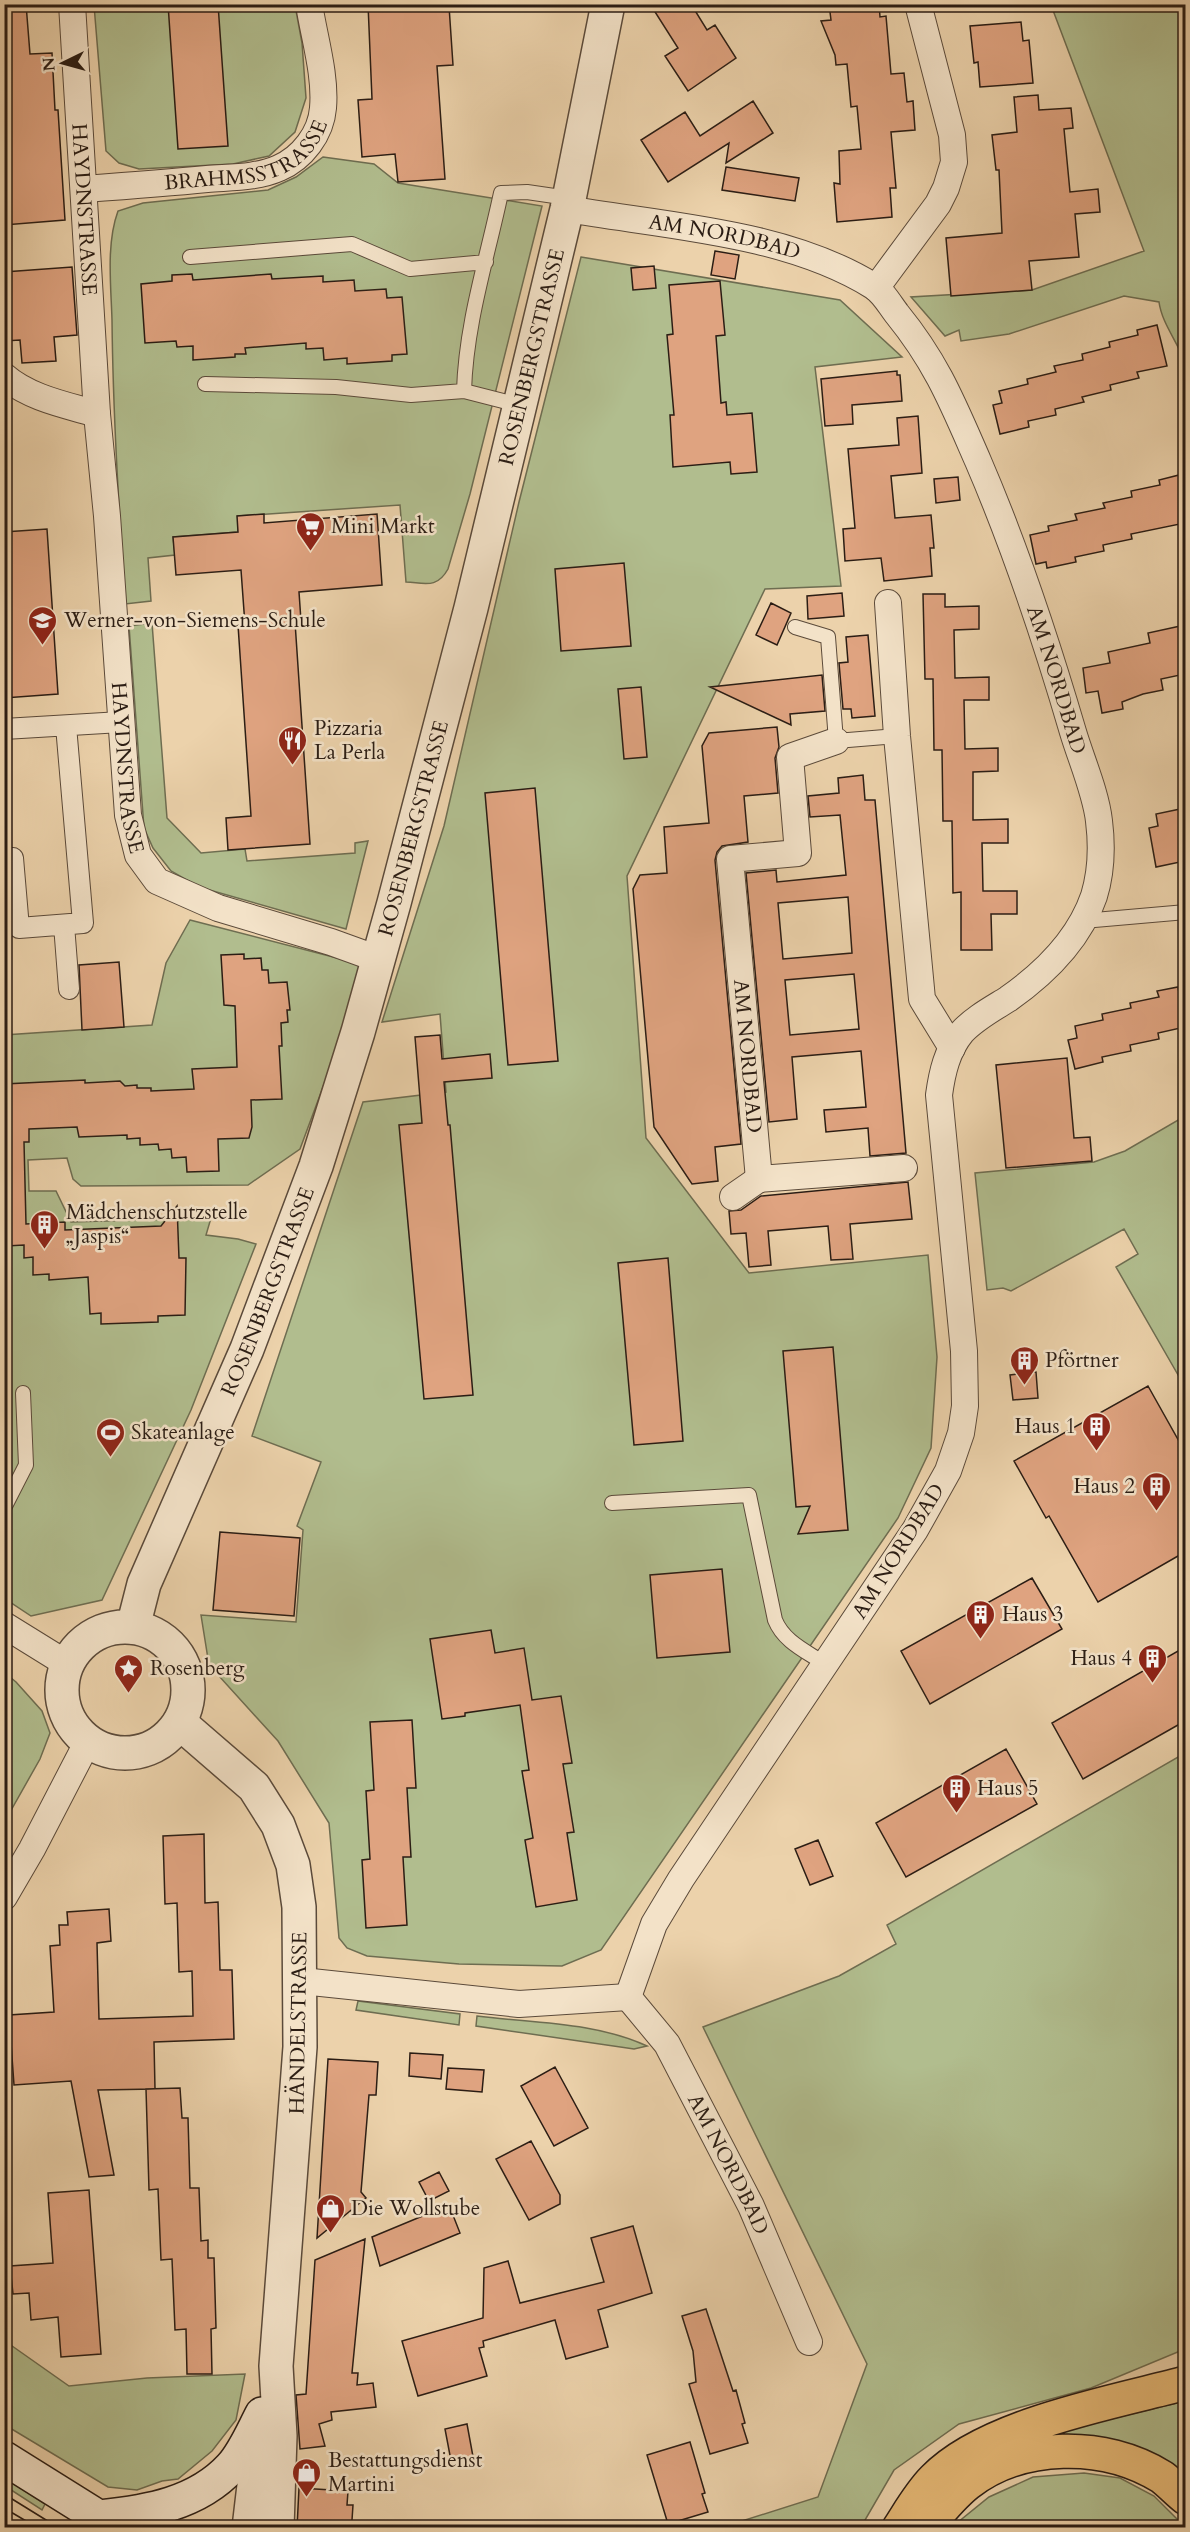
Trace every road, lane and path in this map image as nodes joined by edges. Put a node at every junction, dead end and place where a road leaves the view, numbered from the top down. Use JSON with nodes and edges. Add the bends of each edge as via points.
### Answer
{"nodes":[{"id":1,"x":72,"y":4,"type":"edge"},
{"id":2,"x":309,"y":4,"type":"edge"},
{"id":3,"x":608,"y":4,"type":"edge"},
{"id":4,"x":918,"y":4,"type":"edge"},
{"id":5,"x":84,"y":189,"type":"junction"},
{"id":6,"x":567,"y":204,"type":"junction"},
{"id":7,"x":189,"y":257,"type":"dead end"},
{"id":8,"x":486,"y":262,"type":"junction"},
{"id":9,"x":876,"y":288,"type":"junction"},
{"id":10,"x":4,"y":376,"type":"edge"},
{"id":11,"x":205,"y":384,"type":"dead end"},
{"id":12,"x":464,"y":391,"type":"junction"},
{"id":13,"x":519,"y":405,"type":"junction"},
{"id":14,"x":97,"y":414,"type":"junction"},
{"id":15,"x":888,"y":603,"type":"dead end"},
{"id":16,"x":795,"y":627,"type":"dead end"},
{"id":17,"x":121,"y":722,"type":"junction"},
{"id":18,"x":66,"y":726,"type":"junction"},
{"id":19,"x":4,"y":729,"type":"edge"},
{"id":20,"x":897,"y":736,"type":"junction"},
{"id":21,"x":836,"y":741,"type":"junction"},
{"id":22,"x":4,"y":859,"type":"edge"},
{"id":23,"x":1185,"y":912,"type":"edge"},
{"id":24,"x":1083,"y":921,"type":"junction"},
{"id":25,"x":64,"y":925,"type":"junction"},
{"id":26,"x":378,"y":959,"type":"junction"},
{"id":27,"x":69,"y":989,"type":"dead end"},
{"id":28,"x":952,"y":1048,"type":"junction"},
{"id":29,"x":904,"y":1167,"type":"dead end"},
{"id":30,"x":759,"y":1179,"type":"junction"},
{"id":31,"x":733,"y":1197,"type":"dead end"},
{"id":32,"x":23,"y":1393,"type":"dead end"},
{"id":33,"x":612,"y":1503,"type":"dead end"},
{"id":34,"x":4,"y":1508,"type":"edge"},
{"id":35,"x":4,"y":1625,"type":"edge"},
{"id":36,"x":133,"y":1627,"type":"junction"},
{"id":37,"x":67,"y":1664,"type":"junction"},
{"id":38,"x":825,"y":1664,"type":"junction"},
{"id":39,"x":180,"y":1723,"type":"junction"},
{"id":40,"x":88,"y":1741,"type":"junction"},
{"id":41,"x":4,"y":1897,"type":"edge"},
{"id":42,"x":302,"y":1981,"type":"junction"},
{"id":43,"x":628,"y":1997,"type":"junction"},
{"id":44,"x":809,"y":2342,"type":"dead end"},
{"id":45,"x":276,"y":2366,"type":"junction"},
{"id":46,"x":1185,"y":2383,"type":"edge"},
{"id":47,"x":262,"y":2414,"type":"junction"},
{"id":48,"x":4,"y":2458,"type":"edge"},
{"id":49,"x":1185,"y":2499,"type":"edge"},
{"id":50,"x":108,"y":2522,"type":"edge"},
{"id":51,"x":249,"y":2528,"type":"edge"},
{"id":52,"x":277,"y":2528,"type":"edge"},
{"id":53,"x":898,"y":2528,"type":"edge"},
{"id":54,"x":926,"y":2528,"type":"edge"}],
"edges":[{"from":1,"to":5,"type":"street","name":"HAYDNSTRASSE"},
{"from":2,"to":5,"type":"street","name":"BRAHMSSTRASSE","via":[[323,110],[310,143],[296,158],[278,168],[248,176]]},
{"from":3,"to":6,"type":"street","name":"ROSENBERGSTRASSE"},
{"from":4,"to":9,"type":"street","via":[[952,135],[954,162],[938,204]]},
{"from":5,"to":14,"type":"street","name":"HAYDNSTRASSE"},
{"from":6,"to":8,"type":"lane","via":[[527,192],[501,193]]},
{"from":6,"to":9,"type":"street","name":"AM NORDBAD","via":[[773,244],[818,258]]},
{"from":6,"to":13,"type":"street","name":"ROSENBERGSTRASSE"},
{"from":7,"to":8,"type":"lane","via":[[352,244],[411,269]]},
{"from":8,"to":12,"type":"lane","via":[[468,337]]},
{"from":9,"to":24,"type":"street","name":"AM NORDBAD","via":[[927,353],[945,384],[1002,518],[1049,652],[1099,819],[1095,893]]},
{"from":10,"to":14,"type":"street","via":[[36,395]]},
{"from":11,"to":12,"type":"lane","via":[[336,387],[411,395]]},
{"from":12,"to":13,"type":"lane"},
{"from":13,"to":26,"type":"street","name":"ROSENBERGSTRASSE","via":[[471,608]]},
{"from":14,"to":17,"type":"street","name":"HAYDNSTRASSE"},
{"from":15,"to":20,"type":"street"},
{"from":16,"to":21,"type":"lane","via":[[828,638]]},
{"from":17,"to":18,"type":"street"},
{"from":17,"to":26,"type":"street","name":"HAYDNSTRASSE","via":[[128,815],[138,855],[157,881],[218,908]]},
{"from":18,"to":19,"type":"street"},
{"from":18,"to":25,"type":"street","via":[[83,923]]},
{"from":20,"to":21,"type":"lane"},
{"from":20,"to":28,"type":"street","via":[[922,999]]},
{"from":21,"to":30,"type":"street","name":"AM NORDBAD","via":[[790,757],[798,853],[730,859]]},
{"from":22,"to":25,"type":"street","via":[[13,858],[19,928]]},
{"from":23,"to":24,"type":"lane"},
{"from":24,"to":28,"type":"street","name":"AM NORDBAD","via":[[1040,976],[975,1020]]},
{"from":25,"to":27,"type":"street"},
{"from":26,"to":36,"type":"street","name":"ROSENBERGSTRASSE","via":[[316,1166],[235,1380],[144,1584]]},
{"from":28,"to":38,"type":"street","name":"AM NORDBAD","via":[[939,1095],[964,1351],[965,1406],[961,1433],[948,1471],[915,1530]]},
{"from":29,"to":30,"type":"street"},
{"from":30,"to":31,"type":"street"},
{"from":32,"to":34,"type":"lane","via":[[26,1465]]},
{"from":33,"to":38,"type":"lane","via":[[749,1495],[775,1620],[788,1640]]},
{"from":35,"to":37,"type":"street"},
{"from":36,"to":37,"type":"street","via":[[113,1627],[94,1635]]},
{"from":36,"to":39,"type":"street","via":[[155,1633],[172,1647],[184,1666],[189,1695]]},
{"from":37,"to":40,"type":"street","via":[[62,1685],[64,1706],[73,1726]]},
{"from":38,"to":43,"type":"street","name":"AM NORDBAD","via":[[654,1924]]},
{"from":39,"to":40,"type":"street","via":[[162,1742],[138,1752],[111,1752]]},
{"from":39,"to":42,"type":"street","name":"HÄNDELSTRASSE","via":[[254,1787],[278,1825],[293,1864],[298,1896]]},
{"from":40,"to":41,"type":"street"},
{"from":42,"to":43,"type":"street","via":[[519,2004]]},
{"from":42,"to":45,"type":"street","name":"HÄNDELSTRASSE","via":[[296,2122]]},
{"from":43,"to":44,"type":"street","name":"AM NORDBAD","via":[[667,2044],[751,2206]]},
{"from":45,"to":47,"type":"street","name":"HÄNDELSTRASSE"},
{"from":45,"to":52,"type":"street","name":"HÄNDELSTRASSE","via":[[280,2436]]},
{"from":46,"to":53,"type":"highway","via":[[1053,2418],[992,2441],[934,2479]]},
{"from":47,"to":50,"type":"street","name":"HÄNDELSTRASSE","via":[[232,2466],[208,2486],[180,2502]]},
{"from":47,"to":51,"type":"street","name":"HÄNDELSTRASSE"},
{"from":48,"to":50,"type":"street"},
{"from":49,"to":54,"type":"highway","via":[[1162,2477],[1119,2457],[1062,2451],[1030,2455],[998,2466],[968,2484]]}]}
